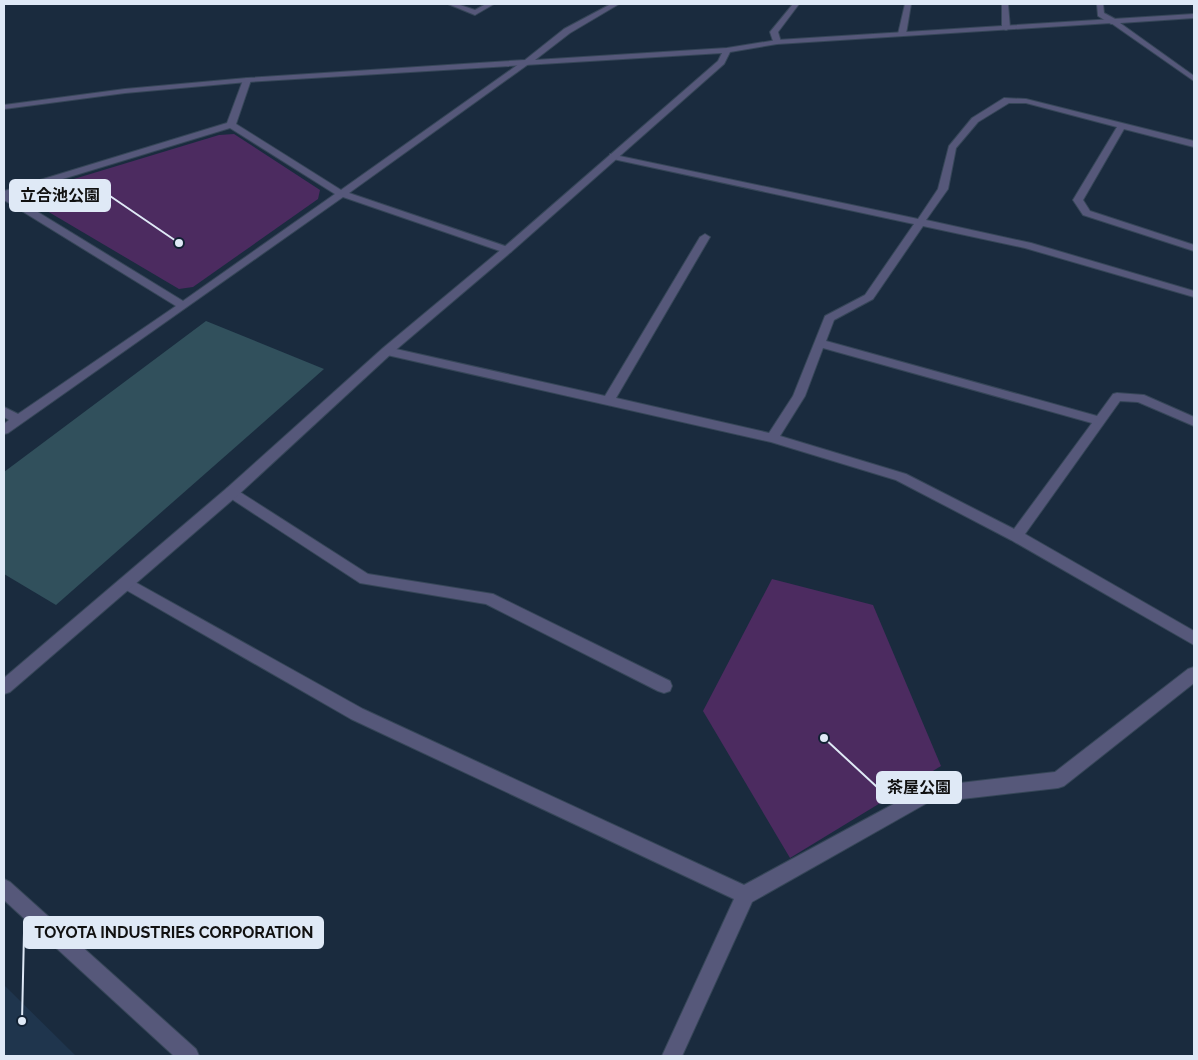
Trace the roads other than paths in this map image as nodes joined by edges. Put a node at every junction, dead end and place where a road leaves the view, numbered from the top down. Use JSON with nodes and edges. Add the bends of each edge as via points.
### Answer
{"nodes":[{"id":1,"x":451,"y":4,"type":"edge"},
{"id":2,"x":491,"y":4,"type":"edge"},
{"id":3,"x":616,"y":4,"type":"edge"},
{"id":4,"x":796,"y":4,"type":"edge"},
{"id":5,"x":908,"y":4,"type":"edge"},
{"id":6,"x":1005,"y":4,"type":"edge"},
{"id":7,"x":1100,"y":4,"type":"edge"},
{"id":8,"x":1194,"y":16,"type":"edge"},
{"id":9,"x":1114,"y":22,"type":"junction"},
{"id":10,"x":1006,"y":28,"type":"junction"},
{"id":11,"x":902,"y":34,"type":"junction"},
{"id":12,"x":777,"y":42,"type":"junction"},
{"id":13,"x":727,"y":50,"type":"junction"},
{"id":14,"x":526,"y":63,"type":"junction"},
{"id":15,"x":1194,"y":79,"type":"edge"},
{"id":16,"x":247,"y":80,"type":"junction"},
{"id":17,"x":4,"y":107,"type":"edge"},
{"id":18,"x":231,"y":125,"type":"junction"},
{"id":19,"x":1122,"y":125,"type":"junction"},
{"id":20,"x":1194,"y":144,"type":"edge"},
{"id":21,"x":613,"y":156,"type":"junction"},
{"id":22,"x":342,"y":194,"type":"junction"},
{"id":23,"x":4,"y":195,"type":"edge"},
{"id":24,"x":921,"y":222,"type":"junction"},
{"id":25,"x":705,"y":237,"type":"dead end"},
{"id":26,"x":1194,"y":248,"type":"edge"},
{"id":27,"x":507,"y":250,"type":"junction"},
{"id":28,"x":1194,"y":294,"type":"edge"},
{"id":29,"x":183,"y":306,"type":"junction"},
{"id":30,"x":819,"y":343,"type":"junction"},
{"id":31,"x":387,"y":351,"type":"junction"},
{"id":32,"x":608,"y":401,"type":"junction"},
{"id":33,"x":4,"y":411,"type":"edge"},
{"id":34,"x":17,"y":420,"type":"junction"},
{"id":35,"x":1100,"y":421,"type":"junction"},
{"id":36,"x":1194,"y":422,"type":"edge"},
{"id":37,"x":4,"y":430,"type":"edge"},
{"id":38,"x":772,"y":438,"type":"junction"},
{"id":39,"x":232,"y":492,"type":"junction"},
{"id":40,"x":1016,"y":536,"type":"junction"},
{"id":41,"x":126,"y":583,"type":"junction"},
{"id":42,"x":1194,"y":639,"type":"edge"},
{"id":43,"x":1194,"y":674,"type":"edge"},
{"id":44,"x":664,"y":686,"type":"dead end"},
{"id":45,"x":4,"y":687,"type":"edge"},
{"id":46,"x":4,"y":888,"type":"edge"},
{"id":47,"x":745,"y":895,"type":"junction"},
{"id":48,"x":189,"y":1056,"type":"edge"},
{"id":49,"x":672,"y":1056,"type":"edge"}],
"edges":[{"from":1,"to":2,"type":"street","via":[[475,13]]},
{"from":3,"to":14,"type":"street","via":[[566,31]]},
{"from":4,"to":12,"type":"street","via":[[774,32]]},
{"from":5,"to":11,"type":"street"},
{"from":6,"to":10,"type":"street"},
{"from":7,"to":9,"type":"street","via":[[1101,14]]},
{"from":8,"to":9,"type":"street"},
{"from":9,"to":10,"type":"street"},
{"from":9,"to":15,"type":"street"},
{"from":10,"to":11,"type":"street"},
{"from":11,"to":12,"type":"street"},
{"from":12,"to":13,"type":"street"},
{"from":13,"to":14,"type":"street"},
{"from":13,"to":21,"type":"street","via":[[721,62]]},
{"from":14,"to":16,"type":"street"},
{"from":14,"to":22,"type":"street"},
{"from":16,"to":17,"type":"street","via":[[125,91]]},
{"from":16,"to":18,"type":"street"},
{"from":18,"to":22,"type":"street"},
{"from":18,"to":23,"type":"street"},
{"from":19,"to":20,"type":"street"},
{"from":19,"to":24,"type":"street","via":[[1026,101],[1007,100],[975,120],[952,148],[943,189]]},
{"from":19,"to":26,"type":"street","via":[[1078,200],[1082,207],[1086,213]]},
{"from":21,"to":24,"type":"street"},
{"from":21,"to":27,"type":"street"},
{"from":22,"to":27,"type":"street"},
{"from":22,"to":29,"type":"street"},
{"from":23,"to":29,"type":"street"},
{"from":24,"to":28,"type":"street","via":[[1027,245]]},
{"from":24,"to":30,"type":"street","via":[[869,297],[829,318]]},
{"from":25,"to":32,"type":"street"},
{"from":27,"to":31,"type":"street"},
{"from":29,"to":34,"type":"street"},
{"from":30,"to":35,"type":"street"},
{"from":30,"to":38,"type":"street","via":[[799,396]]},
{"from":31,"to":32,"type":"street"},
{"from":31,"to":39,"type":"street"},
{"from":32,"to":38,"type":"street"},
{"from":33,"to":34,"type":"street"},
{"from":34,"to":37,"type":"street"},
{"from":35,"to":36,"type":"street","via":[[1117,397],[1140,398]]},
{"from":35,"to":40,"type":"street"},
{"from":38,"to":40,"type":"street","via":[[901,477]]},
{"from":39,"to":41,"type":"street"},
{"from":39,"to":44,"type":"street","via":[[365,579],[488,598]]},
{"from":40,"to":42,"type":"street"},
{"from":41,"to":45,"type":"street"},
{"from":41,"to":47,"type":"street","via":[[357,714]]},
{"from":43,"to":47,"type":"street","via":[[1058,780],[925,796]]},
{"from":46,"to":48,"type":"street"},
{"from":47,"to":49,"type":"street"}]}
